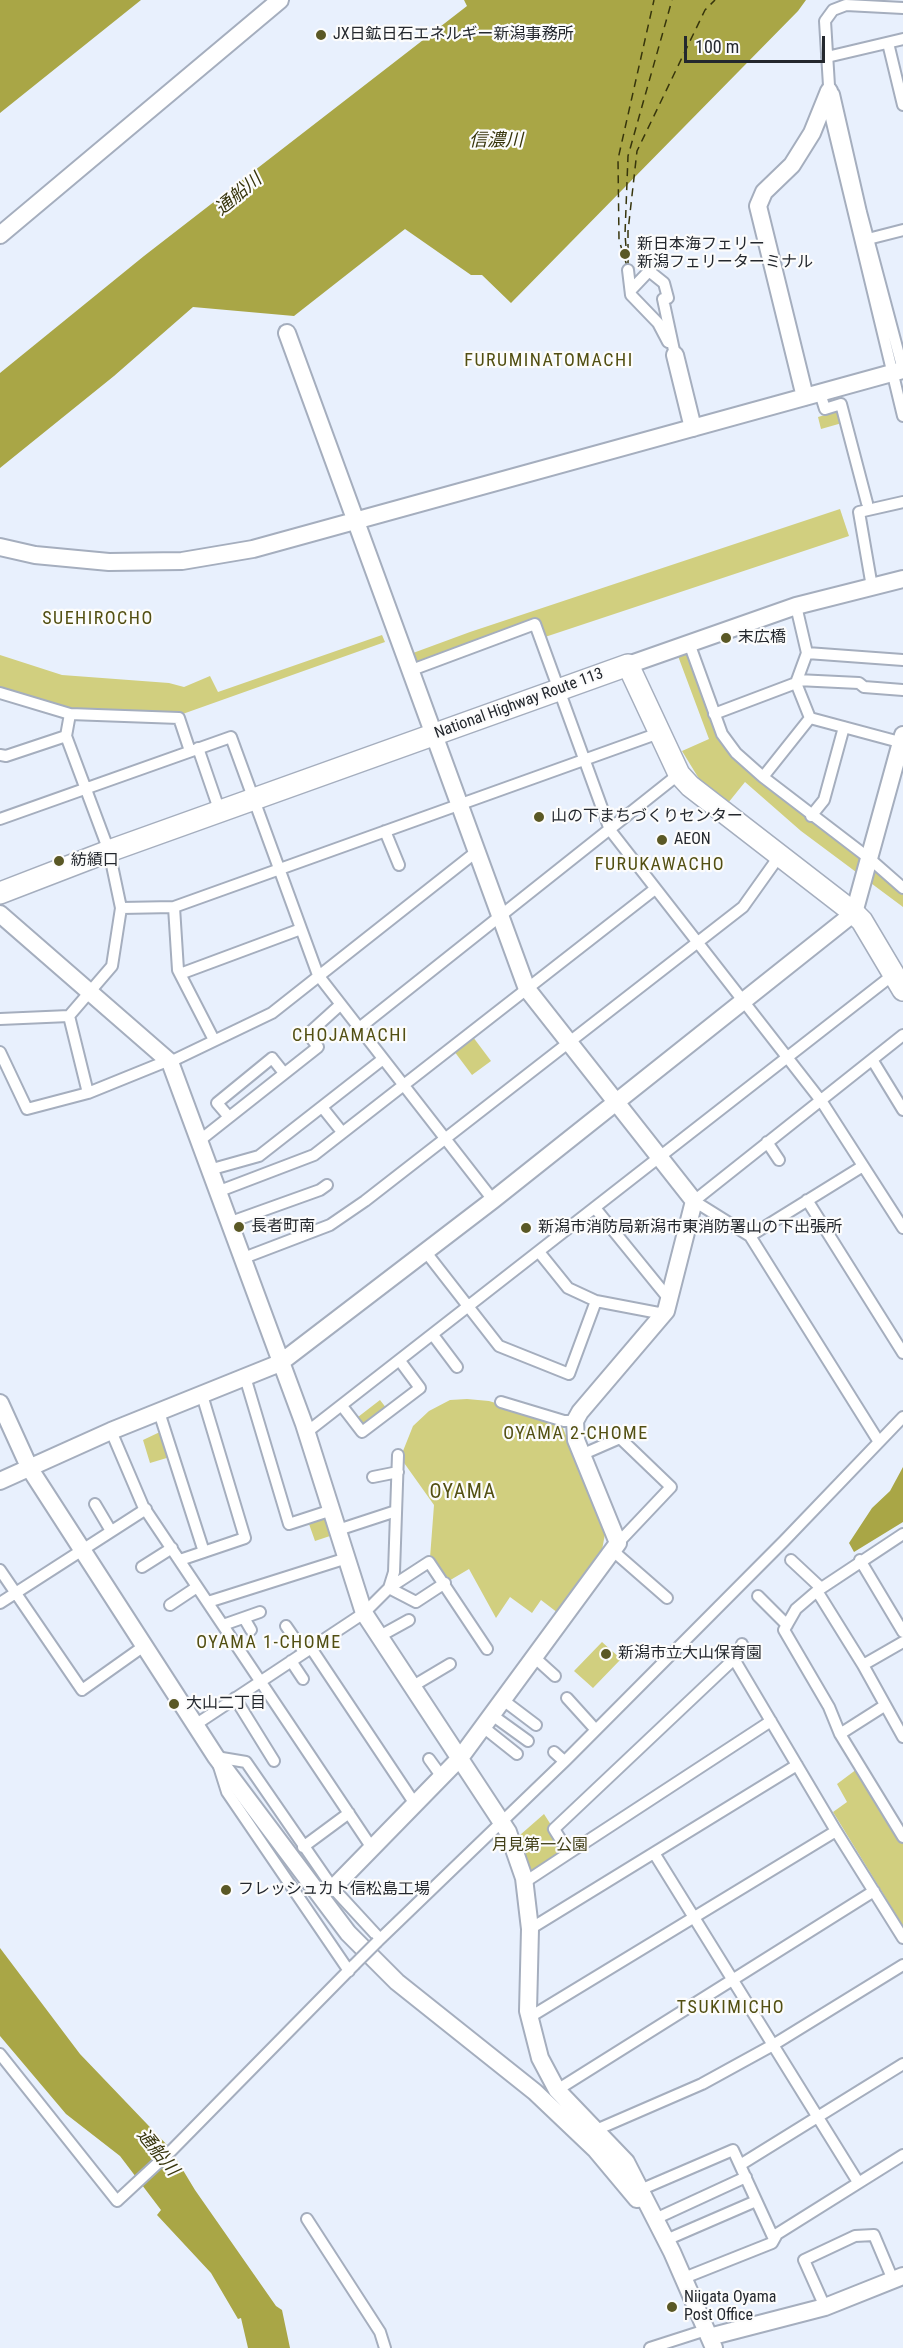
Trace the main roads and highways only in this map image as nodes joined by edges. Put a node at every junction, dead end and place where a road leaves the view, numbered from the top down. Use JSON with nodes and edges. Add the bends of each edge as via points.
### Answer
{"nodes":[{"id":1,"x":0,"y":894,"type":"edge"},
{"id":2,"x":898,"y":982,"type":"edge"}],
"edges":[{"from":1,"to":2,"type":"highway","name":"National Highway Route 113","via":[[109,851],[628,665],[680,774],[690,786],[854,913]]}]}
